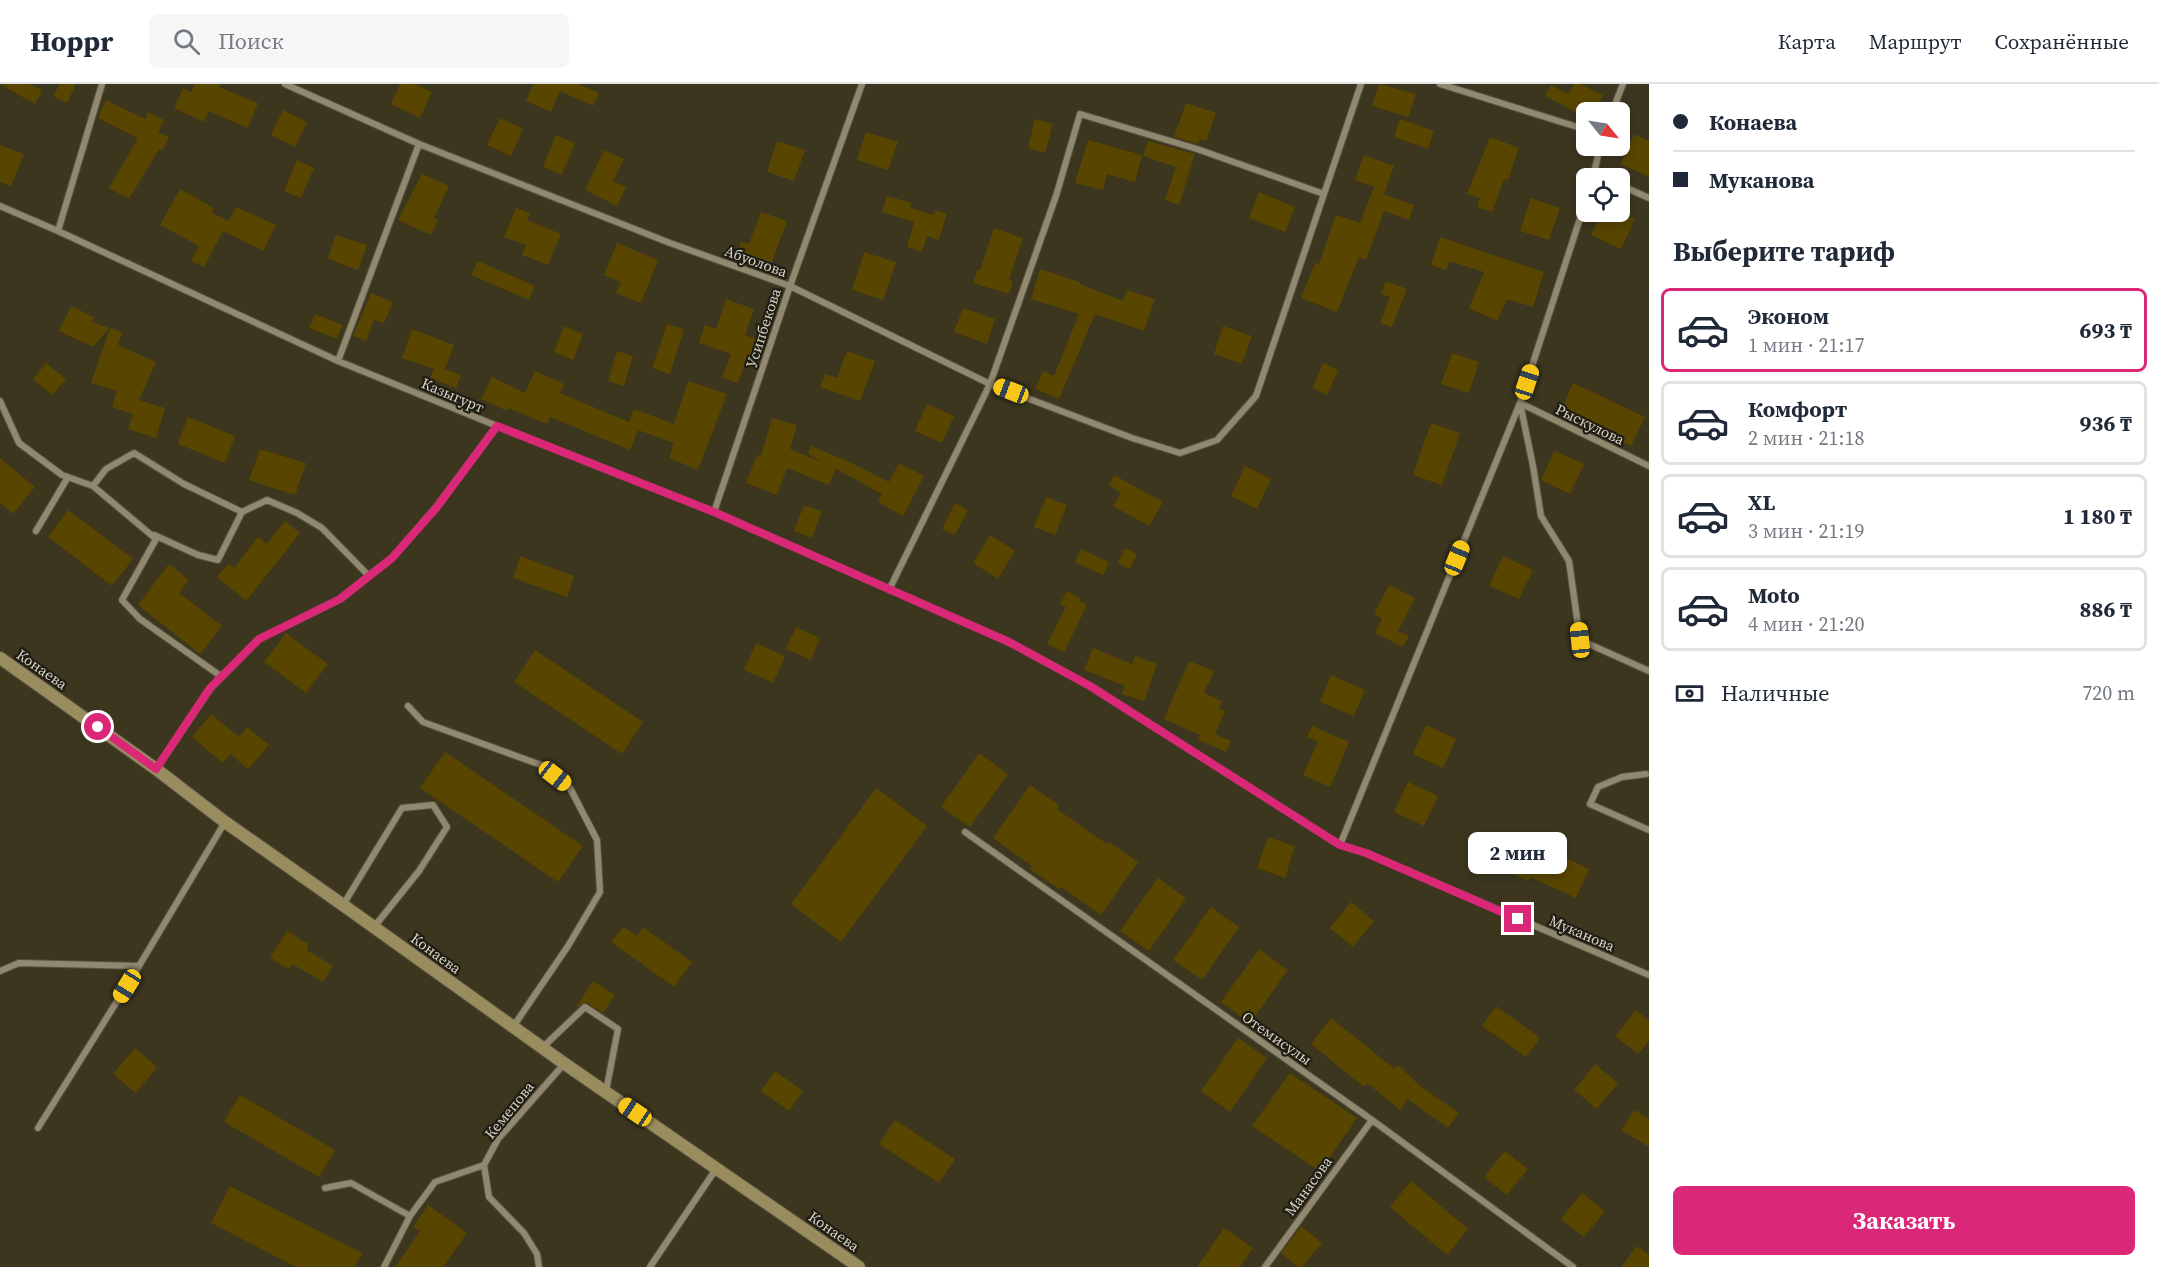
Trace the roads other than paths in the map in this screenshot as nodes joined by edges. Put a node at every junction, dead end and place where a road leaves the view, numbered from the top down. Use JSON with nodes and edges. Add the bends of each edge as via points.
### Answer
{"nodes":[{"id":1,"x":102,"y":84,"type":"edge"},
{"id":2,"x":285,"y":84,"type":"edge"},
{"id":3,"x":862,"y":84,"type":"edge"},
{"id":4,"x":1361,"y":84,"type":"edge"},
{"id":5,"x":1440,"y":84,"type":"edge"},
{"id":6,"x":1623,"y":84,"type":"edge"},
{"id":7,"x":1616,"y":102,"type":"edge"},
{"id":8,"x":1576,"y":127,"type":"edge"},
{"id":9,"x":419,"y":144,"type":"junction"},
{"id":10,"x":1630,"y":189,"type":"edge"},
{"id":11,"x":1324,"y":194,"type":"junction"},
{"id":12,"x":1649,"y":198,"type":"edge"},
{"id":13,"x":0,"y":206,"type":"edge"},
{"id":14,"x":1579,"y":222,"type":"edge"},
{"id":15,"x":58,"y":231,"type":"junction"},
{"id":16,"x":790,"y":286,"type":"junction"},
{"id":17,"x":338,"y":361,"type":"junction"},
{"id":18,"x":990,"y":384,"type":"junction"},
{"id":19,"x":0,"y":401,"type":"edge"},
{"id":20,"x":1520,"y":403,"type":"junction"},
{"id":21,"x":497,"y":426,"type":"junction"},
{"id":22,"x":1649,"y":466,"type":"edge"},
{"id":23,"x":68,"y":477,"type":"junction"},
{"id":24,"x":93,"y":486,"type":"junction"},
{"id":25,"x":242,"y":512,"type":"junction"},
{"id":26,"x":714,"y":512,"type":"junction"},
{"id":27,"x":36,"y":531,"type":"dead end"},
{"id":28,"x":150,"y":533,"type":"junction"},
{"id":29,"x":369,"y":576,"type":"junction"},
{"id":30,"x":889,"y":590,"type":"junction"},
{"id":31,"x":0,"y":658,"type":"edge"},
{"id":32,"x":1649,"y":671,"type":"edge"},
{"id":33,"x":222,"y":677,"type":"junction"},
{"id":34,"x":408,"y":706,"type":"dead end"},
{"id":35,"x":156,"y":769,"type":"junction"},
{"id":36,"x":1646,"y":774,"type":"dead end"},
{"id":37,"x":225,"y":822,"type":"junction"},
{"id":38,"x":1649,"y":830,"type":"edge"},
{"id":39,"x":965,"y":832,"type":"dead end"},
{"id":40,"x":1340,"y":845,"type":"junction"},
{"id":41,"x":344,"y":904,"type":"junction"},
{"id":42,"x":374,"y":927,"type":"junction"},
{"id":43,"x":139,"y":966,"type":"junction"},
{"id":44,"x":0,"y":972,"type":"edge"},
{"id":45,"x":1649,"y":975,"type":"edge"},
{"id":46,"x":513,"y":1027,"type":"junction"},
{"id":47,"x":542,"y":1047,"type":"junction"},
{"id":48,"x":565,"y":1064,"type":"junction"},
{"id":49,"x":606,"y":1092,"type":"junction"},
{"id":50,"x":1372,"y":1120,"type":"junction"},
{"id":51,"x":38,"y":1128,"type":"dead end"},
{"id":52,"x":484,"y":1165,"type":"junction"},
{"id":53,"x":717,"y":1168,"type":"junction"},
{"id":54,"x":325,"y":1188,"type":"dead end"},
{"id":55,"x":411,"y":1216,"type":"junction"},
{"id":56,"x":384,"y":1267,"type":"edge"},
{"id":57,"x":539,"y":1267,"type":"edge"},
{"id":58,"x":650,"y":1267,"type":"edge"},
{"id":59,"x":859,"y":1267,"type":"edge"},
{"id":60,"x":1264,"y":1267,"type":"edge"},
{"id":61,"x":1574,"y":1267,"type":"edge"}],
"edges":[{"from":1,"to":15,"type":"street"},
{"from":2,"to":9,"type":"street","name":"Абуолова"},
{"from":3,"to":16,"type":"street","name":"Усипбекова"},
{"from":4,"to":11,"type":"street"},
{"from":5,"to":8,"type":"street"},
{"from":6,"to":7,"type":"street"},
{"from":9,"to":16,"type":"street","name":"Абуолова"},
{"from":9,"to":17,"type":"street"},
{"from":10,"to":12,"type":"street"},
{"from":11,"to":18,"type":"street","name":"Абуолова","via":[[1256,396],[1217,440],[1180,453]]},
{"from":11,"to":18,"type":"street","via":[[1197,149],[1080,114],[1056,196]]},
{"from":13,"to":15,"type":"street","name":"Казыгурт"},
{"from":14,"to":20,"type":"street"},
{"from":15,"to":17,"type":"street","name":"Казыгурт"},
{"from":16,"to":18,"type":"street","name":"Абуолова"},
{"from":16,"to":26,"type":"street","name":"Усипбекова"},
{"from":17,"to":21,"type":"street","name":"Казыгурт"},
{"from":18,"to":30,"type":"street"},
{"from":19,"to":23,"type":"street","via":[[19,443]]},
{"from":20,"to":22,"type":"street","name":"Рыскулова"},
{"from":20,"to":32,"type":"street","via":[[1541,516],[1569,561],[1580,640]]},
{"from":20,"to":40,"type":"street"},
{"from":21,"to":26,"type":"street","name":"Казыгурт"},
{"from":21,"to":29,"type":"street","via":[[437,507],[392,558]]},
{"from":23,"to":24,"type":"street"},
{"from":23,"to":27,"type":"street"},
{"from":24,"to":25,"type":"street","via":[[106,469],[134,453],[184,484]]},
{"from":24,"to":28,"type":"street"},
{"from":25,"to":28,"type":"street","via":[[218,560]]},
{"from":25,"to":29,"type":"street","via":[[267,500],[297,513],[322,528]]},
{"from":26,"to":30,"type":"street","name":"Казыгурт"},
{"from":28,"to":33,"type":"street","via":[[156,539],[122,600],[140,619]]},
{"from":29,"to":33,"type":"street","via":[[340,599],[259,639]]},
{"from":30,"to":40,"type":"street","name":"Казыгурт","via":[[1009,642],[1090,686]]},
{"from":31,"to":35,"type":"main road","name":"Конаева"},
{"from":33,"to":35,"type":"street","via":[[210,688]]},
{"from":34,"to":46,"type":"street","via":[[423,722],[541,765],[570,788],[597,840],[600,892]]},
{"from":35,"to":37,"type":"main road","name":"Конаева"},
{"from":36,"to":38,"type":"street","via":[[1622,777],[1598,787],[1590,804]]},
{"from":37,"to":41,"type":"main road","name":"Конаева"},
{"from":37,"to":43,"type":"street"},
{"from":39,"to":50,"type":"street","name":"Отемисулы"},
{"from":40,"to":45,"type":"street","name":"Муканова"},
{"from":41,"to":42,"type":"main road","name":"Конаева"},
{"from":41,"to":42,"type":"street","via":[[402,808],[433,805],[447,827]]},
{"from":42,"to":46,"type":"main road","name":"Конаева"},
{"from":43,"to":44,"type":"street","via":[[19,963]]},
{"from":43,"to":51,"type":"street"},
{"from":46,"to":47,"type":"main road","name":"Конаева"},
{"from":47,"to":48,"type":"main road","name":"Конаева"},
{"from":47,"to":49,"type":"street","via":[[585,1007],[618,1029]]},
{"from":48,"to":49,"type":"main road","name":"Конаева"},
{"from":48,"to":52,"type":"street","name":"Кемепова","via":[[498,1139]]},
{"from":49,"to":53,"type":"main road","name":"Конаева"},
{"from":50,"to":60,"type":"street","name":"Манасова"},
{"from":50,"to":61,"type":"street","name":"Отемисулы"},
{"from":52,"to":55,"type":"street","via":[[435,1182]]},
{"from":52,"to":57,"type":"street","via":[[489,1197],[524,1233],[537,1254]]},
{"from":53,"to":58,"type":"street"},
{"from":53,"to":59,"type":"main road","name":"Конаева"},
{"from":54,"to":55,"type":"street","via":[[351,1183]]},
{"from":55,"to":56,"type":"street"}]}
